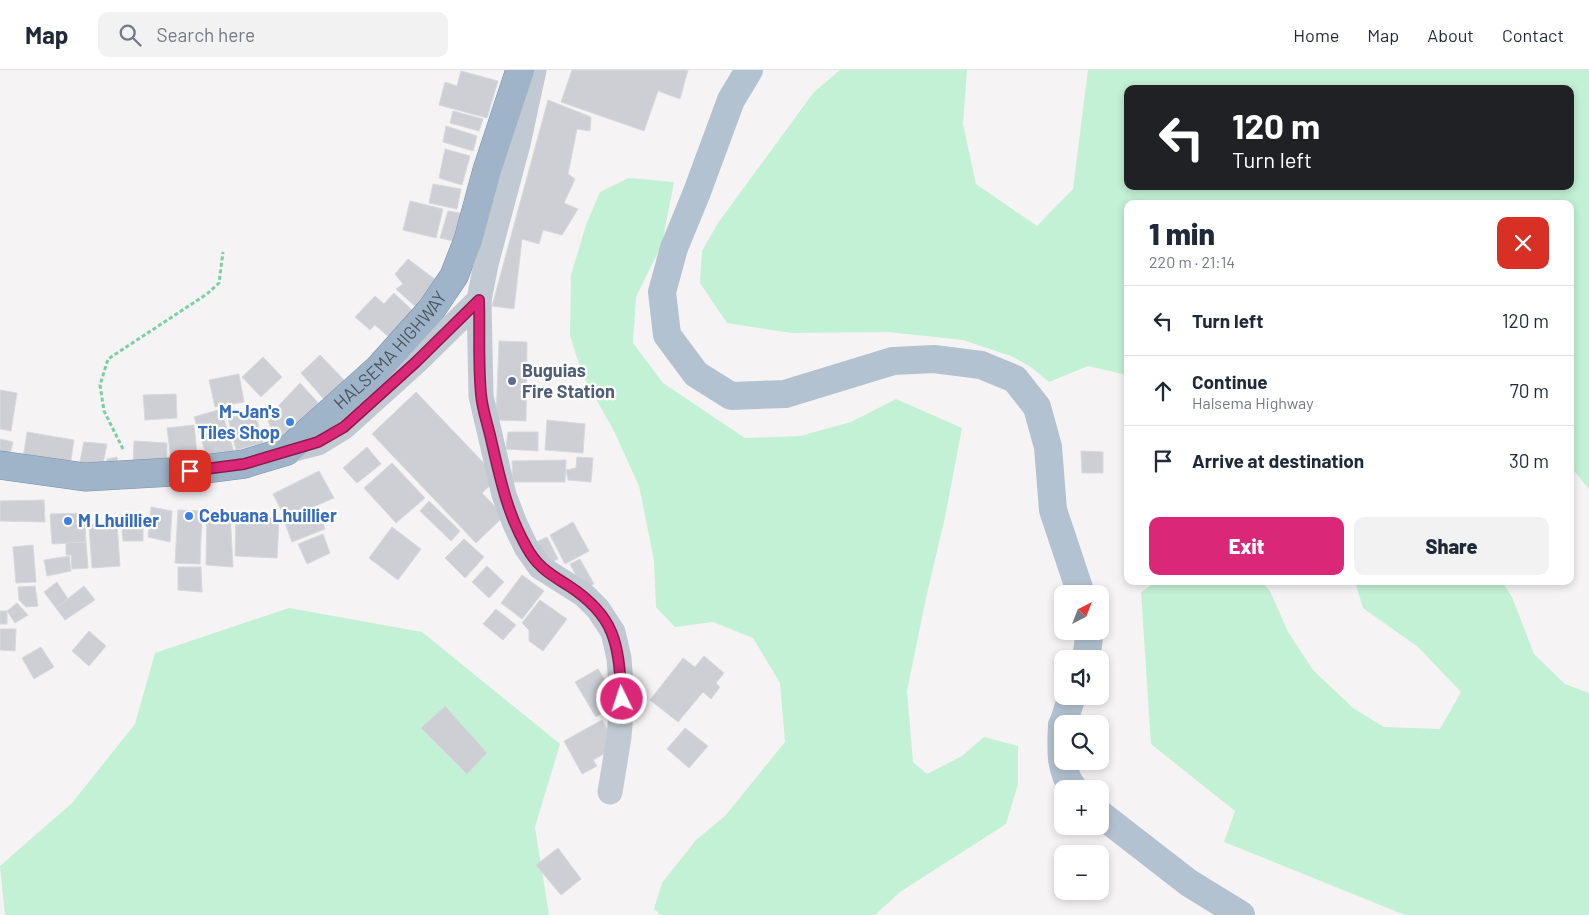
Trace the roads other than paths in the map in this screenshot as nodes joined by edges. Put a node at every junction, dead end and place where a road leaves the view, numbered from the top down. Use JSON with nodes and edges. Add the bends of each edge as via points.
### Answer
{"nodes":[{"id":1,"x":520,"y":70,"type":"edge"},
{"id":2,"x":534,"y":70,"type":"edge"},
{"id":3,"x":749,"y":70,"type":"edge"},
{"id":4,"x":479,"y":300,"type":"junction"},
{"id":5,"x":287,"y":451,"type":"junction"},
{"id":6,"x":0,"y":465,"type":"edge"},
{"id":7,"x":1078,"y":585,"type":"edge"},
{"id":8,"x":610,"y":792,"type":"dead end"},
{"id":9,"x":1109,"y":821,"type":"edge"},
{"id":10,"x":1241,"y":915,"type":"edge"}],
"edges":[{"from":1,"to":5,"type":"highway","name":"HALSEMA HIGHWAY","via":[[454,276],[431,310],[379,368]]},
{"from":2,"to":4,"type":"street"},
{"from":3,"to":7,"type":"main road","via":[[731,100],[674,248],[662,292],[667,335],[696,374],[731,396],[785,394],[893,361],[934,358],[981,364],[1016,379],[1037,407],[1048,446],[1053,510]]},
{"from":4,"to":5,"type":"street","via":[[344,427],[318,442]]},
{"from":4,"to":8,"type":"street","via":[[481,396],[504,495],[515,524],[540,567],[584,596],[598,609],[613,632],[622,699]]},
{"from":5,"to":6,"type":"highway","name":"HALSEMA HIGHWAY","via":[[244,464],[190,471],[85,477]]},
{"from":9,"to":10,"type":"main road","via":[[1189,883]]}]}
